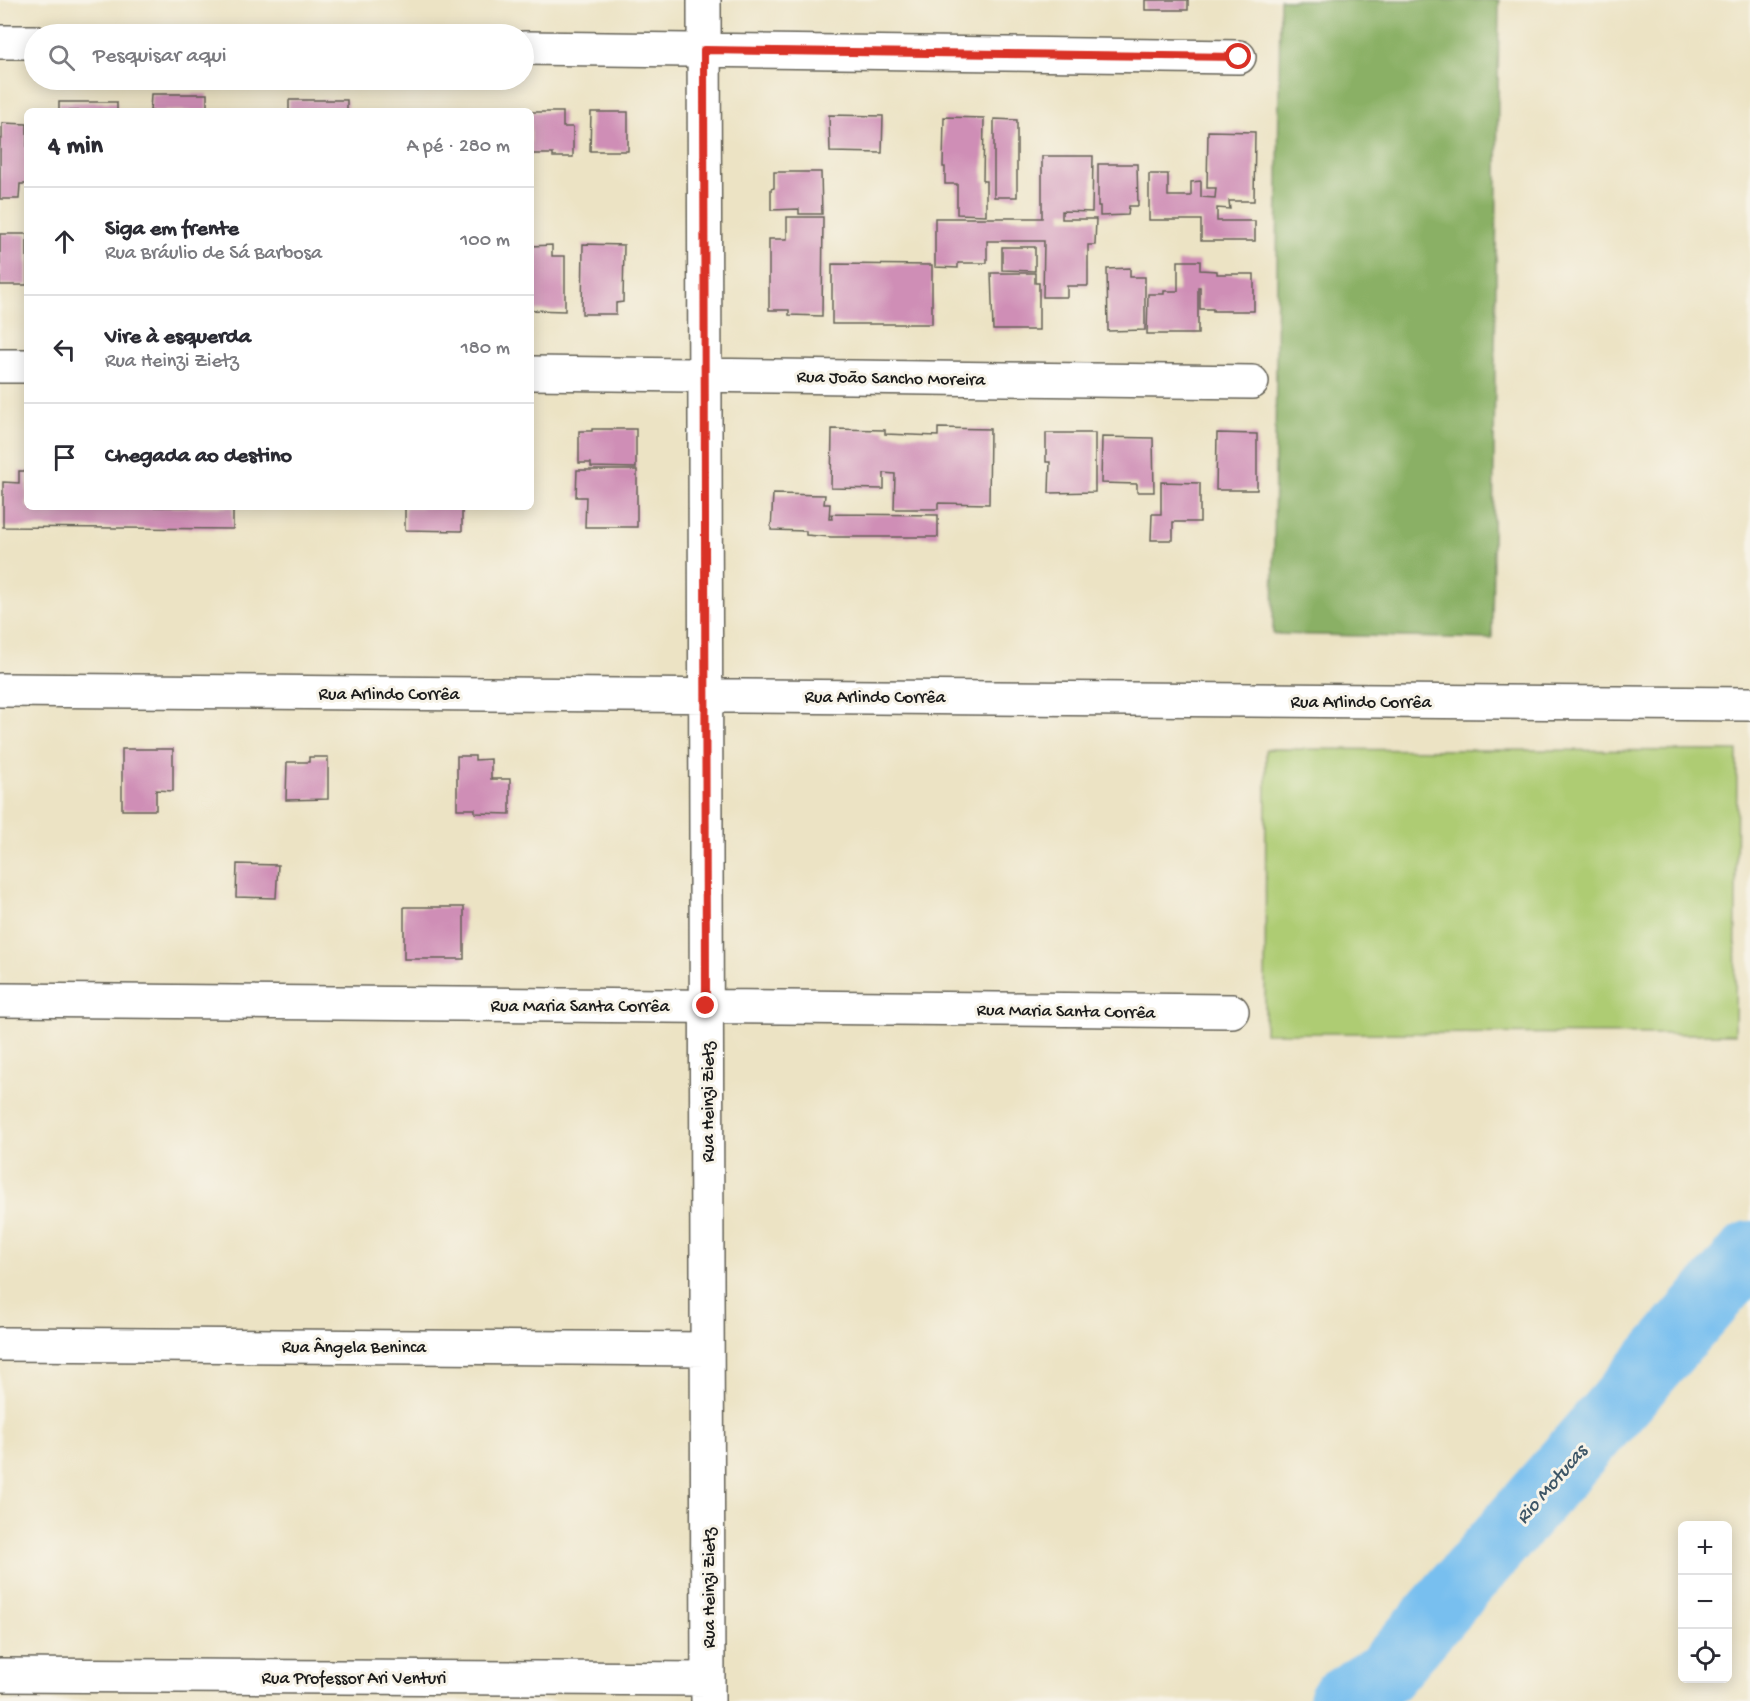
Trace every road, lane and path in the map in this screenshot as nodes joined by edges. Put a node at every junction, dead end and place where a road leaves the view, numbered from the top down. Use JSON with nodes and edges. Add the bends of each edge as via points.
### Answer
{"nodes":[{"id":1,"x":704,"y":0,"type":"edge"},
{"id":2,"x":0,"y":42,"type":"edge"},
{"id":3,"x":24,"y":42,"type":"edge"},
{"id":4,"x":534,"y":48,"type":"edge"},
{"id":5,"x":704,"y":50,"type":"junction"},
{"id":6,"x":1239,"y":57,"type":"dead end"},
{"id":7,"x":0,"y":366,"type":"edge"},
{"id":8,"x":24,"y":366,"type":"edge"},
{"id":9,"x":534,"y":373,"type":"edge"},
{"id":10,"x":704,"y":375,"type":"junction"},
{"id":11,"x":1252,"y":382,"type":"dead end"},
{"id":12,"x":0,"y":690,"type":"edge"},
{"id":13,"x":705,"y":695,"type":"junction"},
{"id":14,"x":1750,"y":704,"type":"edge"},
{"id":15,"x":0,"y":1000,"type":"edge"},
{"id":16,"x":706,"y":1006,"type":"junction"},
{"id":17,"x":1232,"y":1011,"type":"dead end"},
{"id":18,"x":0,"y":1344,"type":"edge"},
{"id":19,"x":707,"y":1349,"type":"junction"},
{"id":20,"x":0,"y":1675,"type":"edge"},
{"id":21,"x":708,"y":1690,"type":"edge"}],
"edges":[{"from":1,"to":5,"type":"street","name":"Rua Heinzi Zietz"},
{"from":2,"to":3,"type":"street"},
{"from":4,"to":5,"type":"street"},
{"from":5,"to":6,"type":"street"},
{"from":5,"to":10,"type":"street","name":"Rua Heinzi Zietz"},
{"from":7,"to":8,"type":"street"},
{"from":9,"to":10,"type":"street","name":"Rua João Sancho Moreira"},
{"from":10,"to":11,"type":"street","name":"Rua João Sancho Moreira"},
{"from":10,"to":13,"type":"street","name":"Rua Heinzi Zietz"},
{"from":12,"to":13,"type":"street","name":"Rua Arlindo Corrêa"},
{"from":13,"to":14,"type":"street","name":"Rua Arlindo Corrêa"},
{"from":13,"to":16,"type":"street","name":"Rua Heinzi Zietz"},
{"from":15,"to":16,"type":"street","name":"Rua Maria Santa Corrêa"},
{"from":16,"to":17,"type":"street","name":"Rua Maria Santa Corrêa"},
{"from":16,"to":19,"type":"street","name":"Rua Heinzi Zietz"},
{"from":18,"to":19,"type":"street","name":"Rua Ângela Beninca"},
{"from":19,"to":21,"type":"street","name":"Rua Heinzi Zietz"},
{"from":20,"to":21,"type":"street","name":"Rua Professor Ari Venturi"}]}
